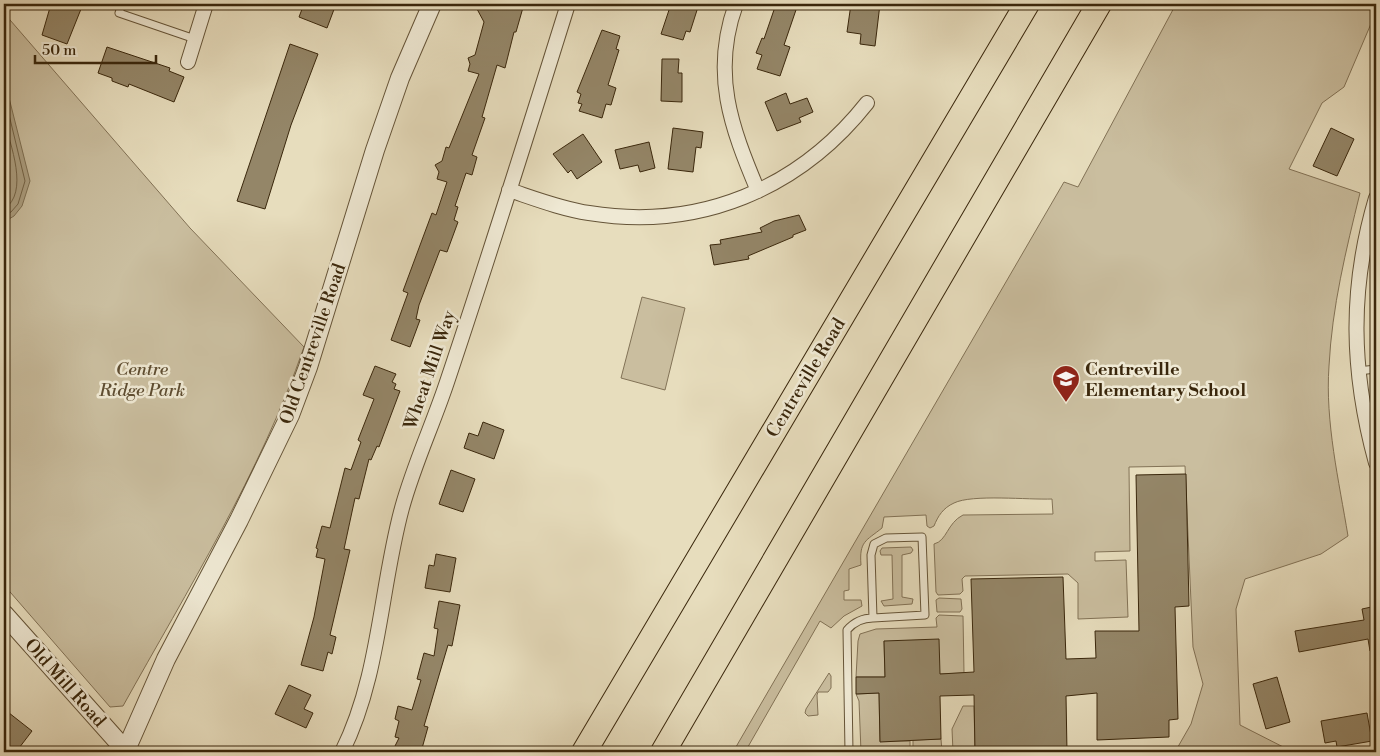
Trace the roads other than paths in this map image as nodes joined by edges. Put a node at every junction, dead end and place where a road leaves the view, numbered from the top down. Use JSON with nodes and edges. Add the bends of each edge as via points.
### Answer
{"nodes":[{"id":1,"x":122,"y":4,"type":"edge"},
{"id":2,"x":206,"y":4,"type":"edge"},
{"id":3,"x":432,"y":4,"type":"edge"},
{"id":4,"x":568,"y":4,"type":"edge"},
{"id":5,"x":736,"y":4,"type":"edge"},
{"id":6,"x":1027,"y":4,"type":"edge"},
{"id":7,"x":1099,"y":4,"type":"edge"},
{"id":8,"x":195,"y":39,"type":"junction"},
{"id":9,"x":188,"y":62,"type":"dead end"},
{"id":10,"x":867,"y":102,"type":"dead end"},
{"id":11,"x":509,"y":190,"type":"junction"},
{"id":12,"x":758,"y":191,"type":"junction"},
{"id":13,"x":1376,"y":198,"type":"edge"},
{"id":14,"x":1376,"y":369,"type":"edge"},
{"id":15,"x":1358,"y":371,"type":"junction"},
{"id":16,"x":1376,"y":462,"type":"edge"},
{"id":17,"x":4,"y":614,"type":"edge"},
{"id":18,"x":874,"y":618,"type":"junction"},
{"id":19,"x":125,"y":752,"type":"edge"},
{"id":20,"x":342,"y":752,"type":"edge"},
{"id":21,"x":584,"y":752,"type":"edge"},
{"id":22,"x":663,"y":752,"type":"edge"},
{"id":23,"x":849,"y":752,"type":"edge"}],
"edges":[{"from":1,"to":8,"type":"lane","via":[[119,12]]},
{"from":2,"to":8,"type":"street"},
{"from":3,"to":19,"type":"street","name":"Old Centreville Road","via":[[400,78],[375,150],[290,416],[166,659]]},
{"from":4,"to":11,"type":"street","name":"Wheat Mill Way"},
{"from":5,"to":12,"type":"street","via":[[726,46],[727,106],[736,138]]},
{"from":6,"to":21,"type":"highway","name":"Centreville Road"},
{"from":7,"to":22,"type":"highway"},
{"from":8,"to":9,"type":"street"},
{"from":10,"to":12,"type":"street","via":[[834,141],[814,158]]},
{"from":11,"to":12,"type":"street","via":[[562,208],[641,217],[706,209]]},
{"from":11,"to":20,"type":"street","name":"Wheat Mill Way","via":[[448,380],[402,507],[387,569],[372,664],[359,710]]},
{"from":13,"to":15,"type":"street","via":[[1360,264],[1356,304]]},
{"from":14,"to":15,"type":"lane"},
{"from":15,"to":16,"type":"street","via":[[1366,426]]},
{"from":17,"to":19,"type":"street","name":"Old Mill Road"},
{"from":18,"to":18,"type":"lane","via":[[871,555],[874,544],[886,538],[922,537],[925,615]]},
{"from":18,"to":23,"type":"lane","via":[[859,621],[847,630]]}]}
